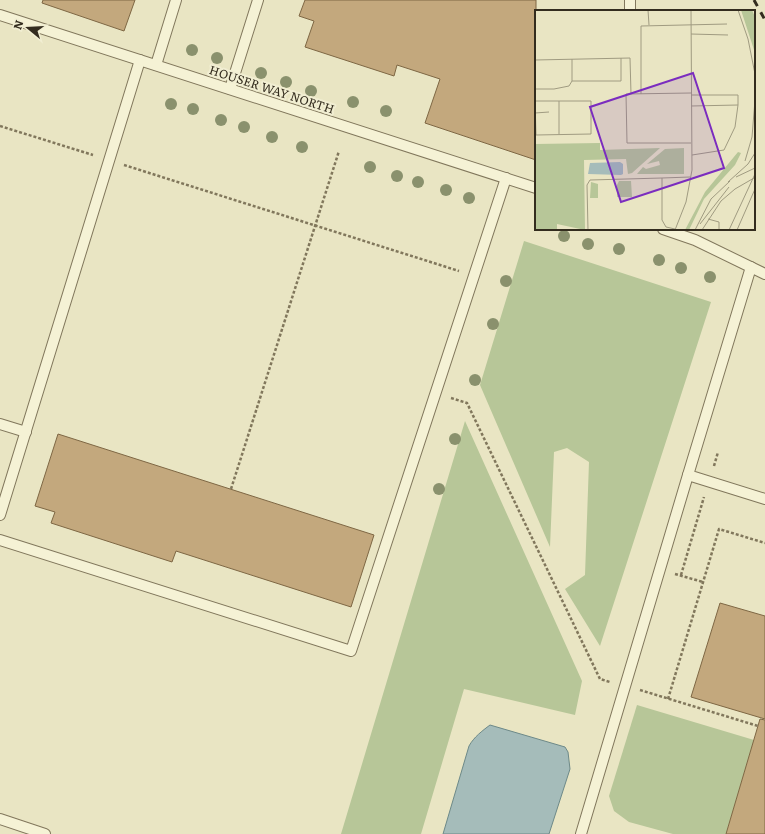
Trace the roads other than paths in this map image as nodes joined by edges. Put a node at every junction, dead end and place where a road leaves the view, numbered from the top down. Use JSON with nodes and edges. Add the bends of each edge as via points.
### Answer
{"nodes":[{"id":1,"x":176,"y":0,"type":"edge"},
{"id":2,"x":258,"y":0,"type":"edge"},
{"id":3,"x":0,"y":15,"type":"edge"},
{"id":4,"x":140,"y":60,"type":"junction"},
{"id":5,"x":156,"y":65,"type":"junction"},
{"id":6,"x":230,"y":89,"type":"junction"},
{"id":7,"x":506,"y":178,"type":"junction"},
{"id":8,"x":535,"y":188,"type":"edge"},
{"id":9,"x":666,"y":230,"type":"edge"},
{"id":10,"x":751,"y":267,"type":"junction"},
{"id":11,"x":765,"y":274,"type":"edge"},
{"id":12,"x":0,"y":424,"type":"edge"},
{"id":13,"x":26,"y":432,"type":"junction"},
{"id":14,"x":688,"y":475,"type":"junction"},
{"id":15,"x":3,"y":498,"type":"edge"},
{"id":16,"x":765,"y":499,"type":"edge"},
{"id":17,"x":0,"y":515,"type":"edge"},
{"id":18,"x":0,"y":540,"type":"edge"},
{"id":19,"x":0,"y":819,"type":"edge"},
{"id":20,"x":45,"y":834,"type":"edge"},
{"id":21,"x":581,"y":834,"type":"edge"}],
"edges":[{"from":1,"to":5,"type":"lane"},
{"from":2,"to":6,"type":"lane"},
{"from":3,"to":4,"type":"lane","name":"HOUSER WAY NORTH"},
{"from":4,"to":5,"type":"lane","name":"HOUSER WAY NORTH"},
{"from":4,"to":13,"type":"lane"},
{"from":5,"to":6,"type":"lane","name":"HOUSER WAY NORTH"},
{"from":6,"to":7,"type":"lane","name":"HOUSER WAY NORTH"},
{"from":7,"to":8,"type":"lane","name":"HOUSER WAY NORTH"},
{"from":7,"to":18,"type":"lane","via":[[351,651]]},
{"from":9,"to":10,"type":"lane","via":[[695,240]]},
{"from":10,"to":11,"type":"lane"},
{"from":10,"to":14,"type":"lane"},
{"from":12,"to":13,"type":"lane"},
{"from":13,"to":15,"type":"lane"},
{"from":14,"to":16,"type":"lane"},
{"from":14,"to":21,"type":"lane"},
{"from":15,"to":17,"type":"lane"},
{"from":19,"to":20,"type":"lane"}]}
